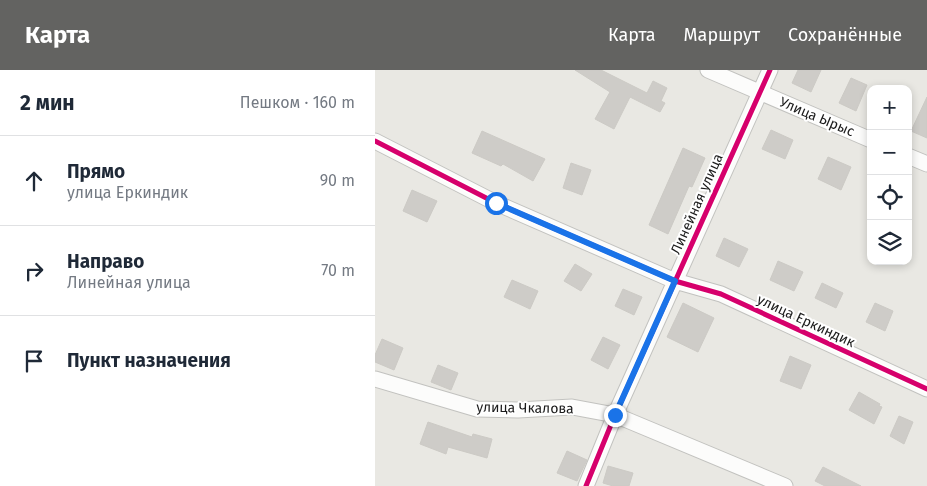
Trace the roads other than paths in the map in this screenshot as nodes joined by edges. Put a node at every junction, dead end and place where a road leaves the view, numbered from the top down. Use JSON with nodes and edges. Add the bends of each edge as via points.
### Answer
{"nodes":[{"id":1,"x":708,"y":70,"type":"edge"},
{"id":2,"x":770,"y":70,"type":"edge"},
{"id":3,"x":760,"y":92,"type":"junction"},
{"id":4,"x":867,"y":138,"type":"edge"},
{"id":5,"x":375,"y":141,"type":"edge"},
{"id":6,"x":912,"y":158,"type":"edge"},
{"id":7,"x":927,"y":164,"type":"edge"},
{"id":8,"x":675,"y":281,"type":"junction"},
{"id":9,"x":375,"y":379,"type":"edge"},
{"id":10,"x":927,"y":389,"type":"edge"},
{"id":11,"x":615,"y":415,"type":"junction"},
{"id":12,"x":586,"y":486,"type":"edge"},
{"id":13,"x":785,"y":486,"type":"edge"}],
"edges":[{"from":1,"to":3,"type":"street","name":"Улица Ырыс"},
{"from":2,"to":3,"type":"street","name":"Линейная улица"},
{"from":3,"to":4,"type":"street","name":"Улица Ырыс"},
{"from":3,"to":8,"type":"street","name":"Линейная улица"},
{"from":5,"to":8,"type":"street","name":"улица Еркиндик","via":[[496,203]]},
{"from":6,"to":7,"type":"street"},
{"from":8,"to":10,"type":"street","name":"улица Еркиндик","via":[[721,294]]},
{"from":8,"to":11,"type":"street","name":"Линейная улица"},
{"from":9,"to":11,"type":"street","name":"улица Чкалова","via":[[477,408],[572,407]]},
{"from":11,"to":12,"type":"street","name":"Линейная улица"},
{"from":11,"to":13,"type":"street","name":"улица Чкалова"}]}
